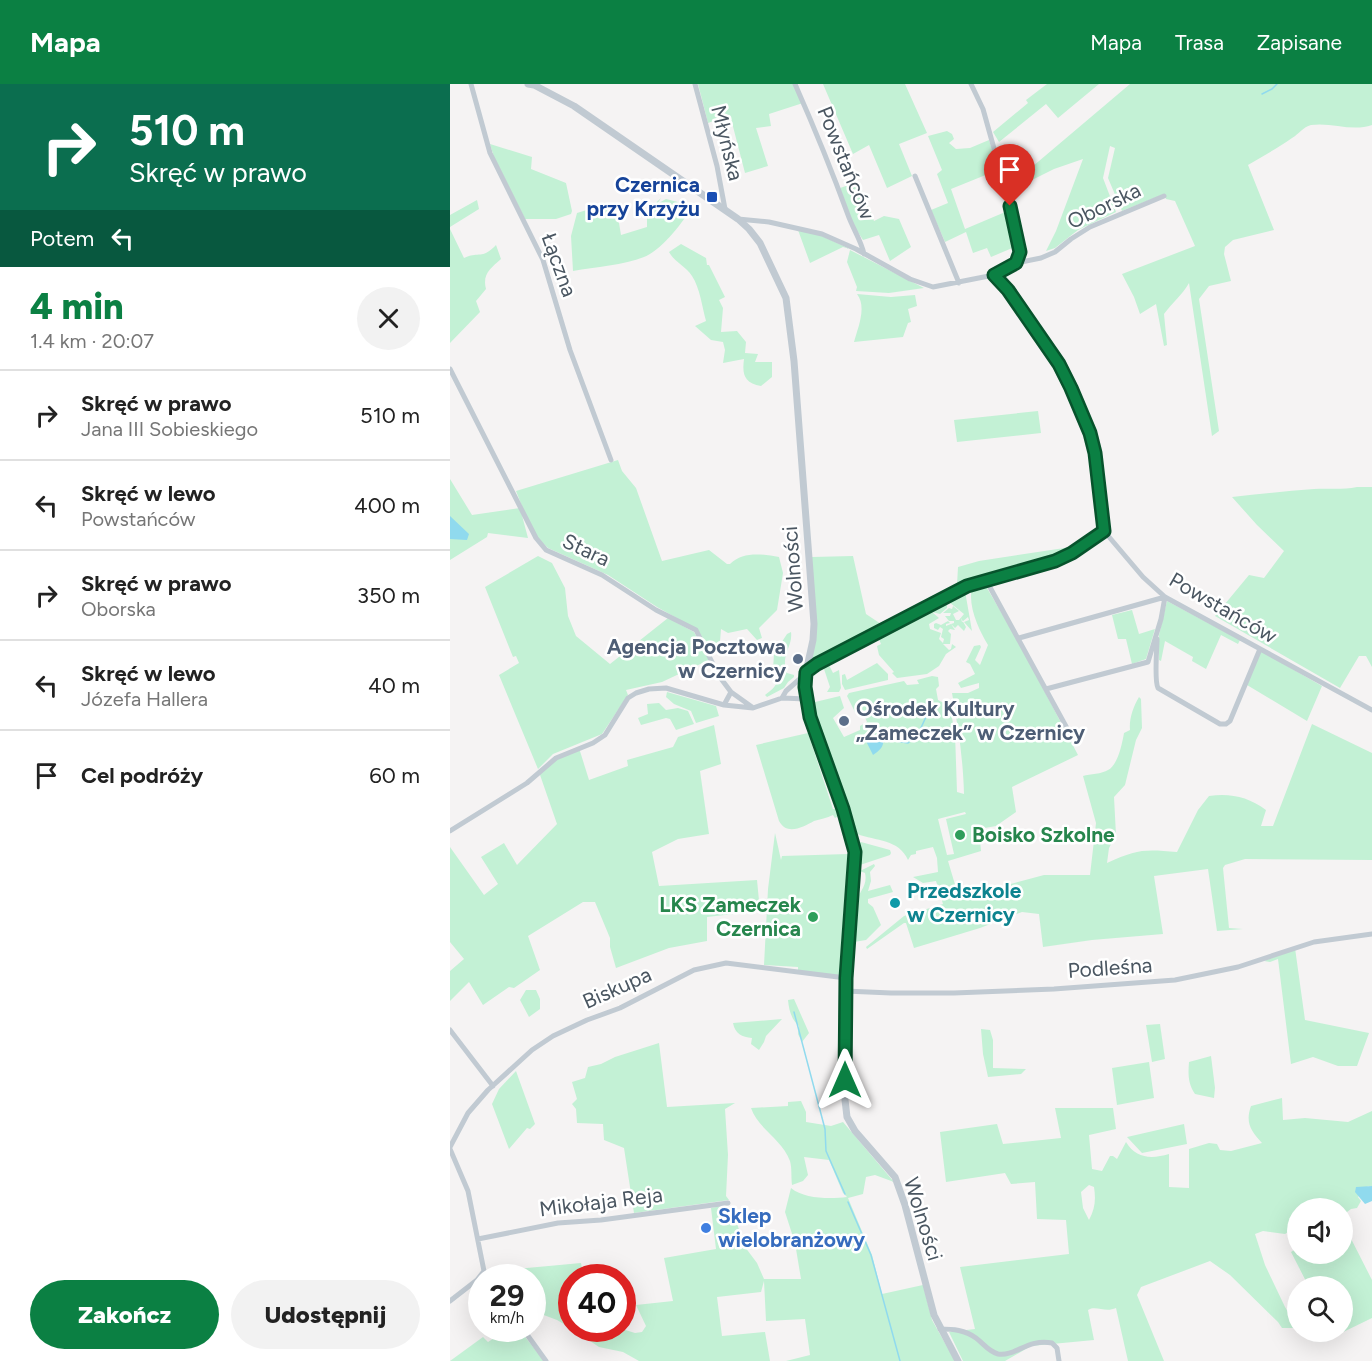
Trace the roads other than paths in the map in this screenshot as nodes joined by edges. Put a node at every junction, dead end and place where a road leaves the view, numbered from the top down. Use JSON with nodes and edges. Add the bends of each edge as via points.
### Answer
{"nodes":[{"id":1,"x":471,"y":84,"type":"edge"},
{"id":2,"x":528,"y":84,"type":"edge"},
{"id":3,"x":695,"y":84,"type":"edge"},
{"id":4,"x":795,"y":84,"type":"edge"},
{"id":5,"x":971,"y":84,"type":"edge"},
{"id":6,"x":915,"y":176,"type":"dead end"},
{"id":7,"x":1164,"y":196,"type":"dead end"},
{"id":8,"x":725,"y":209,"type":"junction"},
{"id":9,"x":738,"y":219,"type":"junction"},
{"id":10,"x":862,"y":243,"type":"junction"},
{"id":11,"x":856,"y":249,"type":"junction"},
{"id":12,"x":864,"y":254,"type":"junction"},
{"id":13,"x":1016,"y":263,"type":"junction"},
{"id":14,"x":994,"y":275,"type":"junction"},
{"id":15,"x":959,"y":283,"type":"junction"},
{"id":16,"x":450,"y":369,"type":"edge"},
{"id":17,"x":611,"y":460,"type":"dead end"},
{"id":18,"x":1104,"y":531,"type":"junction"},
{"id":19,"x":986,"y":580,"type":"junction"},
{"id":20,"x":1165,"y":597,"type":"junction"},
{"id":21,"x":1157,"y":634,"type":"junction"},
{"id":22,"x":1019,"y":638,"type":"junction"},
{"id":23,"x":1260,"y":649,"type":"junction"},
{"id":24,"x":1148,"y":662,"type":"junction"},
{"id":25,"x":1157,"y":666,"type":"junction"},
{"id":26,"x":806,"y":672,"type":"junction"},
{"id":27,"x":1047,"y":689,"type":"junction"},
{"id":28,"x":731,"y":692,"type":"junction"},
{"id":29,"x":782,"y":698,"type":"junction"},
{"id":30,"x":806,"y":699,"type":"junction"},
{"id":31,"x":724,"y":705,"type":"junction"},
{"id":32,"x":753,"y":708,"type":"junction"},
{"id":33,"x":1372,"y":710,"type":"edge"},
{"id":34,"x":1074,"y":741,"type":"dead end"},
{"id":35,"x":450,"y":831,"type":"edge"},
{"id":36,"x":1372,"y":934,"type":"edge"},
{"id":37,"x":846,"y":978,"type":"junction"},
{"id":38,"x":845,"y":991,"type":"junction"},
{"id":39,"x":450,"y":1030,"type":"edge"},
{"id":40,"x":493,"y":1086,"type":"junction"},
{"id":41,"x":450,"y":1148,"type":"edge"},
{"id":42,"x":728,"y":1203,"type":"dead end"},
{"id":43,"x":478,"y":1239,"type":"junction"},
{"id":44,"x":483,"y":1264,"type":"edge"},
{"id":45,"x":468,"y":1287,"type":"edge"},
{"id":46,"x":450,"y":1301,"type":"edge"},
{"id":47,"x":940,"y":1329,"type":"junction"},
{"id":48,"x":532,"y":1342,"type":"edge"},
{"id":49,"x":546,"y":1361,"type":"edge"},
{"id":50,"x":958,"y":1361,"type":"edge"},
{"id":51,"x":1059,"y":1361,"type":"edge"}],
"edges":[{"from":1,"to":17,"type":"street","name":"Łączna","via":[[490,153],[543,260],[570,350]]},
{"from":2,"to":8,"type":"street","name":"Wolności","via":[[574,106]]},
{"from":3,"to":8,"type":"street","name":"Młyńska"},
{"from":4,"to":10,"type":"street","name":"Powstańców"},
{"from":5,"to":13,"type":"street","via":[[983,109],[1015,224],[1020,252]]},
{"from":6,"to":15,"type":"street"},
{"from":7,"to":13,"type":"street","name":"Oborska","via":[[1090,227],[1048,255]]},
{"from":8,"to":9,"type":"street","name":"Wolności"},
{"from":9,"to":11,"type":"street","name":"Powstańców","via":[[807,229]]},
{"from":9,"to":26,"type":"street","name":"Wolności","via":[[769,259],[786,298],[790,322],[814,624]]},
{"from":10,"to":11,"type":"street"},
{"from":10,"to":12,"type":"street","name":"Powstańców"},
{"from":11,"to":12,"type":"street","name":"Powstańców"},
{"from":12,"to":15,"type":"street","name":"Powstańców","via":[[933,287]]},
{"from":13,"to":14,"type":"street","name":"Oborska"},
{"from":14,"to":15,"type":"street","name":"Powstańców"},
{"from":14,"to":18,"type":"street","via":[[1059,364],[1071,388],[1095,453]]},
{"from":16,"to":28,"type":"street","name":"Stara","via":[[534,536],[546,550],[602,575],[696,630]]},
{"from":18,"to":19,"type":"street","via":[[1055,561]]},
{"from":18,"to":20,"type":"street","name":"Powstańców"},
{"from":19,"to":22,"type":"street"},
{"from":19,"to":26,"type":"street","via":[[967,586]]},
{"from":20,"to":21,"type":"street"},
{"from":20,"to":22,"type":"street"},
{"from":20,"to":23,"type":"street","name":"Powstańców"},
{"from":21,"to":24,"type":"street"},
{"from":21,"to":25,"type":"street"},
{"from":22,"to":27,"type":"street"},
{"from":23,"to":25,"type":"street","via":[[1226,724],[1158,688]]},
{"from":23,"to":33,"type":"street","name":"Powstańców"},
{"from":24,"to":25,"type":"street"},
{"from":24,"to":27,"type":"street"},
{"from":26,"to":29,"type":"street"},
{"from":26,"to":30,"type":"street","name":"Wolności"},
{"from":27,"to":34,"type":"street"},
{"from":28,"to":31,"type":"street"},
{"from":28,"to":32,"type":"street","name":"Stara"},
{"from":29,"to":30,"type":"street"},
{"from":29,"to":32,"type":"street"},
{"from":30,"to":37,"type":"street","name":"Wolności","via":[[855,852]]},
{"from":31,"to":32,"type":"street"},
{"from":31,"to":35,"type":"street","via":[[666,688],[636,693],[628,698],[605,735],[556,758],[526,783]]},
{"from":36,"to":38,"type":"street","name":"Podleśna","via":[[1314,942],[1238,967],[1175,980],[954,993]]},
{"from":37,"to":38,"type":"street","name":"Wolności"},
{"from":37,"to":40,"type":"street","name":"Biskupa","via":[[726,963],[694,970],[620,1008],[553,1036]]},
{"from":38,"to":47,"type":"street","name":"Wolności","via":[[847,1117],[895,1177]]},
{"from":39,"to":40,"type":"street"},
{"from":40,"to":41,"type":"street","name":"Biskupa","via":[[468,1113]]},
{"from":41,"to":43,"type":"street","via":[[468,1191]]},
{"from":42,"to":43,"type":"street","name":"Mikołaja Reja","via":[[558,1223]]},
{"from":43,"to":44,"type":"street"},
{"from":45,"to":46,"type":"street"},
{"from":47,"to":50,"type":"street","name":"Wolności"},
{"from":47,"to":51,"type":"street","via":[[963,1331],[999,1354],[1036,1341],[1052,1343]]},
{"from":48,"to":49,"type":"street"}]}
